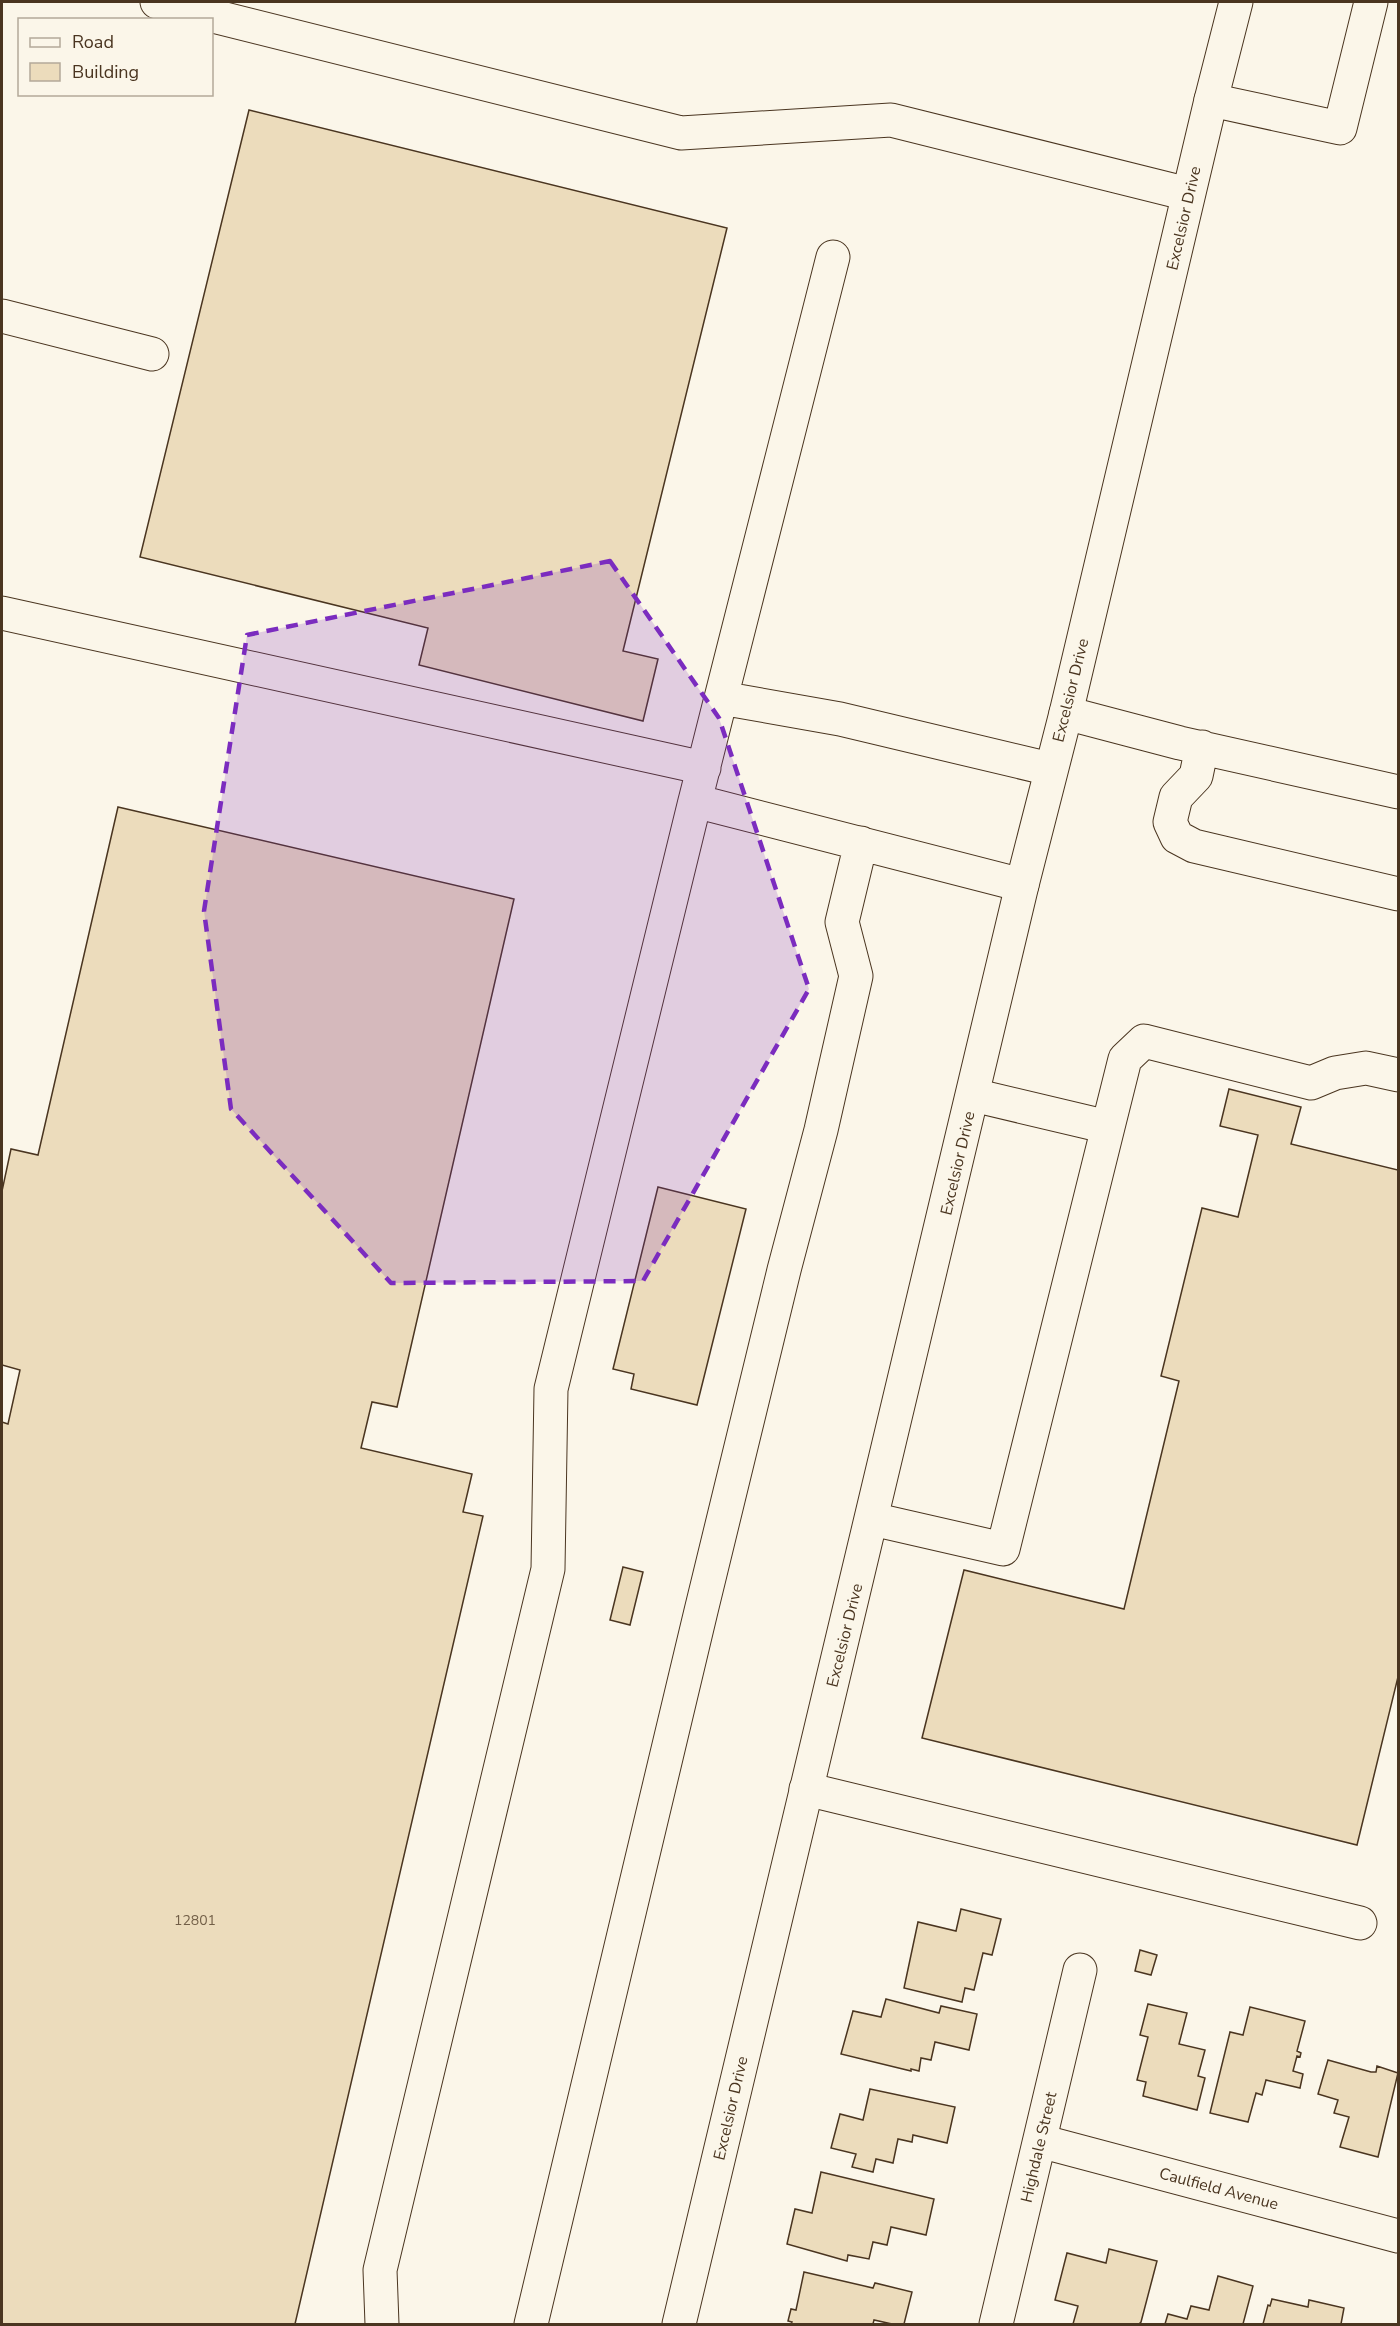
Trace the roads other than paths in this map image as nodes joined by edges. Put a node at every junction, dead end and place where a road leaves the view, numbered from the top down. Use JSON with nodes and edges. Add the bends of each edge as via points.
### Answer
{"nodes":[{"id":1,"x":157,"y":2,"type":"edge"},
{"id":2,"x":1236,"y":2,"type":"edge"},
{"id":3,"x":1371,"y":2,"type":"edge"},
{"id":4,"x":1211,"y":100,"type":"junction"},
{"id":5,"x":1188,"y":194,"type":"junction"},
{"id":6,"x":832,"y":257,"type":"dead end"},
{"id":7,"x":2,"y":316,"type":"edge"},
{"id":8,"x":152,"y":354,"type":"dead end"},
{"id":9,"x":2,"y":613,"type":"edge"},
{"id":10,"x":721,"y":698,"type":"junction"},
{"id":11,"x":1066,"y":713,"type":"junction"},
{"id":12,"x":1202,"y":747,"type":"junction"},
{"id":13,"x":704,"y":768,"type":"junction"},
{"id":14,"x":1050,"y":769,"type":"junction"},
{"id":15,"x":1398,"y":792,"type":"edge"},
{"id":16,"x":695,"y":801,"type":"junction"},
{"id":17,"x":861,"y":843,"type":"junction"},
{"id":18,"x":1022,"y":885,"type":"junction"},
{"id":19,"x":1398,"y":894,"type":"edge"},
{"id":20,"x":1398,"y":1075,"type":"edge"},
{"id":21,"x":973,"y":1095,"type":"junction"},
{"id":22,"x":1108,"y":1127,"type":"junction"},
{"id":23,"x":872,"y":1519,"type":"junction"},
{"id":24,"x":806,"y":1789,"type":"junction"},
{"id":25,"x":1360,"y":1923,"type":"dead end"},
{"id":26,"x":1080,"y":1970,"type":"dead end"},
{"id":27,"x":1040,"y":2141,"type":"junction"},
{"id":28,"x":1398,"y":2236,"type":"edge"},
{"id":29,"x":382,"y":2325,"type":"edge"},
{"id":30,"x":531,"y":2325,"type":"edge"},
{"id":31,"x":679,"y":2325,"type":"edge"},
{"id":32,"x":996,"y":2325,"type":"edge"}],
"edges":[{"from":1,"to":5,"type":"main road","via":[[681,133],[891,120]]},
{"from":2,"to":4,"type":"main road","name":"Excelsior Drive"},
{"from":3,"to":4,"type":"main road","via":[[1340,128]]},
{"from":4,"to":5,"type":"main road","name":"Excelsior Drive"},
{"from":5,"to":11,"type":"main road","name":"Excelsior Drive"},
{"from":6,"to":10,"type":"main road"},
{"from":7,"to":8,"type":"main road"},
{"from":9,"to":13,"type":"main road"},
{"from":10,"to":13,"type":"main road"},
{"from":10,"to":14,"type":"main road","via":[[840,719]]},
{"from":11,"to":12,"type":"main road"},
{"from":11,"to":14,"type":"main road","name":"Excelsior Drive"},
{"from":12,"to":15,"type":"main road"},
{"from":12,"to":19,"type":"main road","via":[[1196,776],[1176,797],[1170,822],[1177,837],[1194,846]]},
{"from":13,"to":16,"type":"main road"},
{"from":14,"to":18,"type":"main road","name":"Excelsior Drive"},
{"from":16,"to":17,"type":"main road"},
{"from":16,"to":29,"type":"main road","via":[[551,1389],[548,1569],[380,2270]]},
{"from":17,"to":18,"type":"main road"},
{"from":17,"to":30,"type":"main road","via":[[842,922],[856,976],[854,987]]},
{"from":18,"to":21,"type":"main road","name":"Excelsior Drive"},
{"from":20,"to":22,"type":"main road","via":[[1366,1068],[1335,1072],[1311,1083],[1144,1041],[1125,1059]]},
{"from":21,"to":22,"type":"main road"},
{"from":21,"to":23,"type":"main road","name":"Excelsior Drive"},
{"from":22,"to":23,"type":"main road","via":[[1003,1549]]},
{"from":23,"to":24,"type":"main road","name":"Excelsior Drive"},
{"from":24,"to":25,"type":"main road"},
{"from":24,"to":31,"type":"main road","name":"Excelsior Drive"},
{"from":26,"to":27,"type":"main road","name":"Highdale Street"},
{"from":27,"to":28,"type":"main road","name":"Caulfield Avenue"},
{"from":27,"to":32,"type":"main road","name":"Highdale Street"}]}
